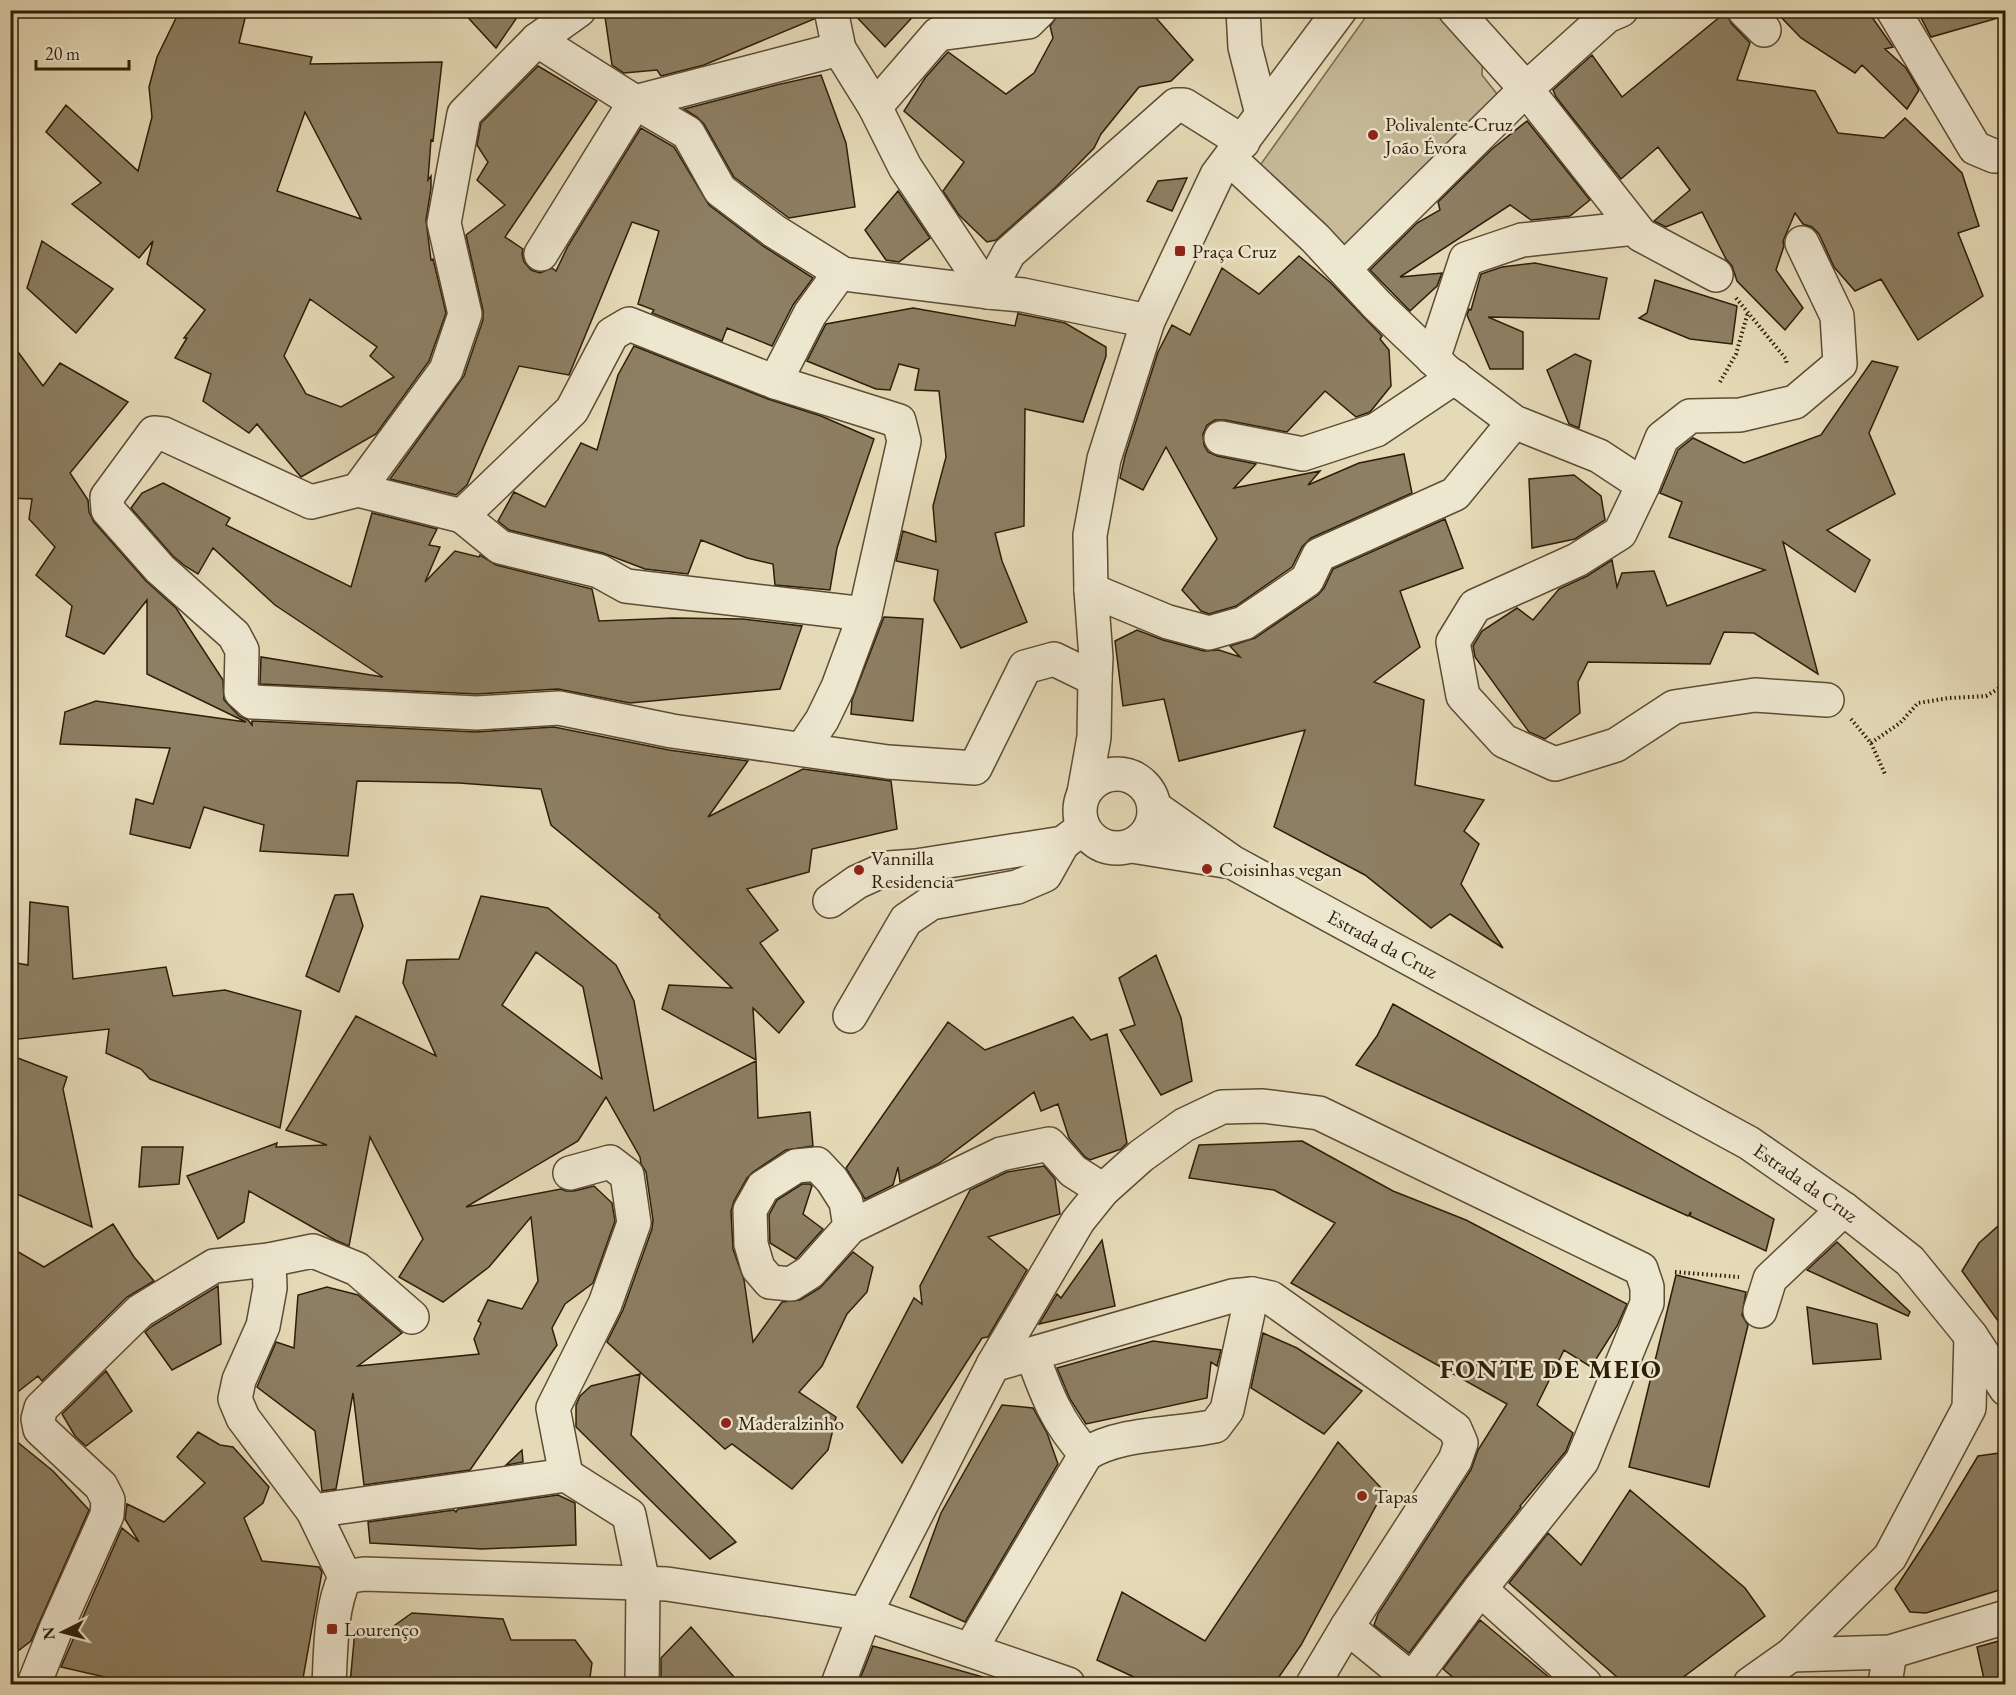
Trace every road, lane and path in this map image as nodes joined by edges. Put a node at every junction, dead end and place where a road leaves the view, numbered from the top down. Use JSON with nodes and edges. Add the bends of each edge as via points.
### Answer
{"nodes":[{"id":1,"x":579,"y":10,"type":"edge"},
{"id":2,"x":1040,"y":10,"type":"edge"},
{"id":3,"x":1243,"y":10,"type":"edge"},
{"id":4,"x":1340,"y":10,"type":"edge"},
{"id":5,"x":1455,"y":10,"type":"edge"},
{"id":6,"x":1621,"y":10,"type":"edge"},
{"id":7,"x":1893,"y":10,"type":"edge"},
{"id":8,"x":836,"y":22,"type":"edge"},
{"id":9,"x":537,"y":40,"type":"junction"},
{"id":10,"x":1526,"y":89,"type":"junction"},
{"id":11,"x":635,"y":102,"type":"junction"},
{"id":12,"x":875,"y":107,"type":"junction"},
{"id":13,"x":1262,"y":114,"type":"junction"},
{"id":14,"x":1236,"y":151,"type":"junction"},
{"id":15,"x":2006,"y":156,"type":"edge"},
{"id":16,"x":1635,"y":228,"type":"junction"},
{"id":17,"x":1802,"y":243,"type":"dead end"},
{"id":18,"x":541,"y":254,"type":"dead end"},
{"id":19,"x":1344,"y":269,"type":"junction"},
{"id":20,"x":843,"y":274,"type":"junction"},
{"id":21,"x":1716,"y":275,"type":"joint"},
{"id":22,"x":988,"y":292,"type":"junction"},
{"id":23,"x":1748,"y":311,"type":"junction"},
{"id":24,"x":1148,"y":321,"type":"junction"},
{"id":25,"x":1444,"y":368,"type":"junction"},
{"id":26,"x":775,"y":382,"type":"junction"},
{"id":27,"x":1795,"y":402,"type":"junction"},
{"id":28,"x":1702,"y":416,"type":"junction"},
{"id":29,"x":1514,"y":422,"type":"junction"},
{"id":30,"x":1221,"y":438,"type":"dead end"},
{"id":31,"x":1643,"y":485,"type":"junction"},
{"id":32,"x":358,"y":490,"type":"junction"},
{"id":33,"x":462,"y":516,"type":"junction"},
{"id":34,"x":1090,"y":590,"type":"junction"},
{"id":35,"x":865,"y":614,"type":"junction"},
{"id":36,"x":1095,"y":669,"type":"junction"},
{"id":37,"x":2006,"y":684,"type":"edge"},
{"id":38,"x":1827,"y":700,"type":"joint"},
{"id":39,"x":1871,"y":743,"type":"junction"},
{"id":40,"x":803,"y":748,"type":"junction"},
{"id":41,"x":1124,"y":774,"type":"junction"},
{"id":42,"x":1885,"y":774,"type":"dead end"},
{"id":43,"x":1084,"y":793,"type":"junction"},
{"id":44,"x":1154,"y":807,"type":"junction"},
{"id":45,"x":1073,"y":836,"type":"junction"},
{"id":46,"x":1132,"y":846,"type":"junction"},
{"id":47,"x":1232,"y":862,"type":"junction"},
{"id":48,"x":830,"y":901,"type":"dead end"},
{"id":49,"x":850,"y":1016,"type":"dead end"},
{"id":50,"x":570,"y":1173,"type":"dead end"},
{"id":51,"x":1103,"y":1190,"type":"junction"},
{"id":52,"x":1844,"y":1209,"type":"junction"},
{"id":53,"x":850,"y":1227,"type":"dead end"},
{"id":54,"x":269,"y":1260,"type":"junction"},
{"id":55,"x":1641,"y":1269,"type":"junction"},
{"id":56,"x":1770,"y":1280,"type":"junction"},
{"id":57,"x":1252,"y":1294,"type":"junction"},
{"id":58,"x":1760,"y":1311,"type":"dead end"},
{"id":59,"x":412,"y":1317,"type":"dead end"},
{"id":60,"x":1971,"y":1336,"type":"junction"},
{"id":61,"x":1032,"y":1354,"type":"junction"},
{"id":62,"x":993,"y":1365,"type":"junction"},
{"id":63,"x":2006,"y":1389,"type":"edge"},
{"id":64,"x":1086,"y":1454,"type":"junction"},
{"id":65,"x":566,"y":1475,"type":"junction"},
{"id":66,"x":313,"y":1510,"type":"junction"},
{"id":67,"x":345,"y":1577,"type":"junction"},
{"id":68,"x":643,"y":1583,"type":"junction"},
{"id":69,"x":1480,"y":1589,"type":"junction"},
{"id":70,"x":865,"y":1614,"type":"junction"},
{"id":71,"x":2006,"y":1617,"type":"edge"},
{"id":72,"x":1347,"y":1627,"type":"junction"},
{"id":73,"x":970,"y":1650,"type":"junction"},
{"id":74,"x":1890,"y":1652,"type":"junction"},
{"id":75,"x":1791,"y":1655,"type":"junction"},
{"id":76,"x":1414,"y":1682,"type":"edge"},
{"id":77,"x":34,"y":1684,"type":"edge"},
{"id":78,"x":329,"y":1684,"type":"edge"},
{"id":79,"x":642,"y":1684,"type":"edge"},
{"id":80,"x":838,"y":1684,"type":"edge"},
{"id":81,"x":1068,"y":1684,"type":"edge"},
{"id":82,"x":1313,"y":1684,"type":"edge"},
{"id":83,"x":1585,"y":1684,"type":"edge"},
{"id":84,"x":1750,"y":1684,"type":"edge"},
{"id":85,"x":1885,"y":1684,"type":"edge"}],
"edges":[{"from":1,"to":9,"type":"street"},
{"from":2,"to":12,"type":"street","via":[[1028,22],[938,33]]},
{"from":3,"to":13,"type":"street","via":[[1245,47]]},
{"from":4,"to":13,"type":"street"},
{"from":5,"to":10,"type":"street"},
{"from":6,"to":10,"type":"street","via":[[1607,16]]},
{"from":7,"to":15,"type":"street","via":[[1975,148]]},
{"from":8,"to":11,"type":"street"},
{"from":8,"to":12,"type":"street"},
{"from":9,"to":11,"type":"street"},
{"from":9,"to":32,"type":"street","via":[[464,114],[444,223],[465,314],[446,370]]},
{"from":10,"to":16,"type":"street"},
{"from":10,"to":19,"type":"street"},
{"from":11,"to":18,"type":"street"},
{"from":11,"to":20,"type":"street","via":[[688,133],[720,190],[774,231]]},
{"from":12,"to":22,"type":"street","via":[[905,167]]},
{"from":13,"to":14,"type":"street"},
{"from":14,"to":19,"type":"street"},
{"from":14,"to":22,"type":"street","via":[[1184,105],[1176,105],[1010,254]]},
{"from":14,"to":24,"type":"street","via":[[1217,175]]},
{"from":16,"to":21,"type":"street","via":[[1641,235]]},
{"from":16,"to":25,"type":"street","via":[[1522,240],[1466,259]]},
{"from":17,"to":27,"type":"street","via":[[1837,316],[1839,364]]},
{"from":19,"to":25,"type":"street"},
{"from":20,"to":22,"type":"street"},
{"from":20,"to":26,"type":"street","via":[[810,314]]},
{"from":21,"to":23,"type":"path"},
{"from":22,"to":24,"type":"street","via":[[1023,295]]},
{"from":23,"to":27,"type":"path","via":[[1786,359]]},
{"from":23,"to":28,"type":"path","via":[[1736,354]]},
{"from":24,"to":34,"type":"street","via":[[1104,459],[1090,536]]},
{"from":25,"to":29,"type":"street"},
{"from":25,"to":30,"type":"street","via":[[1376,430],[1303,454]]},
{"from":26,"to":33,"type":"street","via":[[629,324],[612,334],[572,410]]},
{"from":26,"to":35,"type":"street","via":[[899,421],[904,441]]},
{"from":27,"to":28,"type":"street","via":[[1740,415]]},
{"from":28,"to":31,"type":"street","via":[[1690,416],[1662,438]]},
{"from":29,"to":31,"type":"street","via":[[1599,456]]},
{"from":29,"to":34,"type":"street","via":[[1455,494],[1319,555],[1307,580],[1244,623],[1209,633],[1168,622]]},
{"from":31,"to":38,"type":"street","via":[[1620,533],[1577,560],[1475,606],[1453,642],[1462,696],[1504,741],[1555,764],[1616,745],[1674,707],[1755,695]]},
{"from":32,"to":33,"type":"street"},
{"from":32,"to":40,"type":"street","via":[[311,502],[164,434],[154,433],[106,497],[108,510],[160,569],[234,635],[242,650],[241,692],[252,702],[477,713],[559,708],[672,731]]},
{"from":33,"to":35,"type":"street","via":[[500,548],[599,570],[626,586]]},
{"from":34,"to":36,"type":"street"},
{"from":35,"to":40,"type":"street","via":[[838,687]]},
{"from":36,"to":40,"type":"street","via":[[1054,659],[1025,667],[975,768],[888,762]]},
{"from":36,"to":41,"type":"street"},
{"from":36,"to":43,"type":"street","via":[[1094,737]]},
{"from":37,"to":39,"type":"path","via":[[1986,696],[1918,703],[1900,723]]},
{"from":38,"to":39,"type":"path","via":[[1846,713]]},
{"from":39,"to":42,"type":"path"},
{"from":41,"to":43,"type":"street","via":[[1101,777]]},
{"from":41,"to":44,"type":"street","via":[[1144,786]]},
{"from":43,"to":45,"type":"street"},
{"from":44,"to":46,"type":"street","via":[[1149,830]]},
{"from":44,"to":47,"type":"street","name":"Estrada da Cruz"},
{"from":45,"to":46,"type":"street","via":[[1109,848]]},
{"from":45,"to":48,"type":"street","via":[[888,868],[857,882]]},
{"from":45,"to":49,"type":"street","via":[[1045,875],[1017,886],[931,903],[906,920]]},
{"from":46,"to":47,"type":"street","name":"Estrada da Cruz"},
{"from":47,"to":52,"type":"street","name":"Estrada da Cruz","via":[[1749,1143]]},
{"from":50,"to":65,"type":"street","via":[[610,1162],[627,1175],[634,1223],[605,1304],[553,1408]]},
{"from":51,"to":53,"type":"street","via":[[1073,1171],[1049,1144],[1001,1154]]},
{"from":51,"to":55,"type":"street","via":[[1184,1125],[1222,1107],[1263,1106],[1319,1113]]},
{"from":51,"to":62,"type":"street","via":[[1078,1221]]},
{"from":52,"to":56,"type":"street"},
{"from":52,"to":60,"type":"street","name":"Estrada da Cruz","via":[[1910,1261]]},
{"from":54,"to":59,"type":"street","via":[[313,1251],[357,1269]]},
{"from":54,"to":66,"type":"street","via":[[270,1288],[263,1326],[239,1380],[235,1399],[243,1418]]},
{"from":54,"to":77,"type":"street","via":[[214,1266],[140,1311],[41,1408],[40,1429],[101,1486],[108,1500],[107,1515]]},
{"from":55,"to":56,"type":"path"},
{"from":55,"to":69,"type":"street","via":[[1647,1303],[1582,1461]]},
{"from":56,"to":58,"type":"street"},
{"from":57,"to":61,"type":"street","via":[[1232,1296]]},
{"from":57,"to":64,"type":"street","via":[[1227,1410],[1215,1426],[1133,1438],[1100,1446]]},
{"from":57,"to":72,"type":"street","via":[[1271,1298],[1455,1428],[1461,1443],[1455,1460]]},
{"from":60,"to":63,"type":"street","name":"Estrada da Cruz"},
{"from":60,"to":75,"type":"street","via":[[1969,1408],[1890,1557]]},
{"from":61,"to":62,"type":"street"},
{"from":61,"to":64,"type":"street","via":[[1047,1395],[1069,1436]]},
{"from":62,"to":70,"type":"street"},
{"from":64,"to":73,"type":"street"},
{"from":65,"to":66,"type":"street"},
{"from":65,"to":68,"type":"street","via":[[629,1515]]},
{"from":66,"to":67,"type":"street"},
{"from":67,"to":68,"type":"street","via":[[364,1574]]},
{"from":67,"to":78,"type":"street","via":[[338,1592],[332,1629]]},
{"from":68,"to":70,"type":"street"},
{"from":68,"to":79,"type":"street"},
{"from":69,"to":76,"type":"street"},
{"from":69,"to":83,"type":"street"},
{"from":70,"to":73,"type":"street"},
{"from":70,"to":80,"type":"street"},
{"from":71,"to":74,"type":"street"},
{"from":72,"to":76,"type":"street"},
{"from":72,"to":82,"type":"street"},
{"from":73,"to":81,"type":"street"},
{"from":74,"to":75,"type":"street"},
{"from":74,"to":85,"type":"street"},
{"from":75,"to":84,"type":"street"}]}
